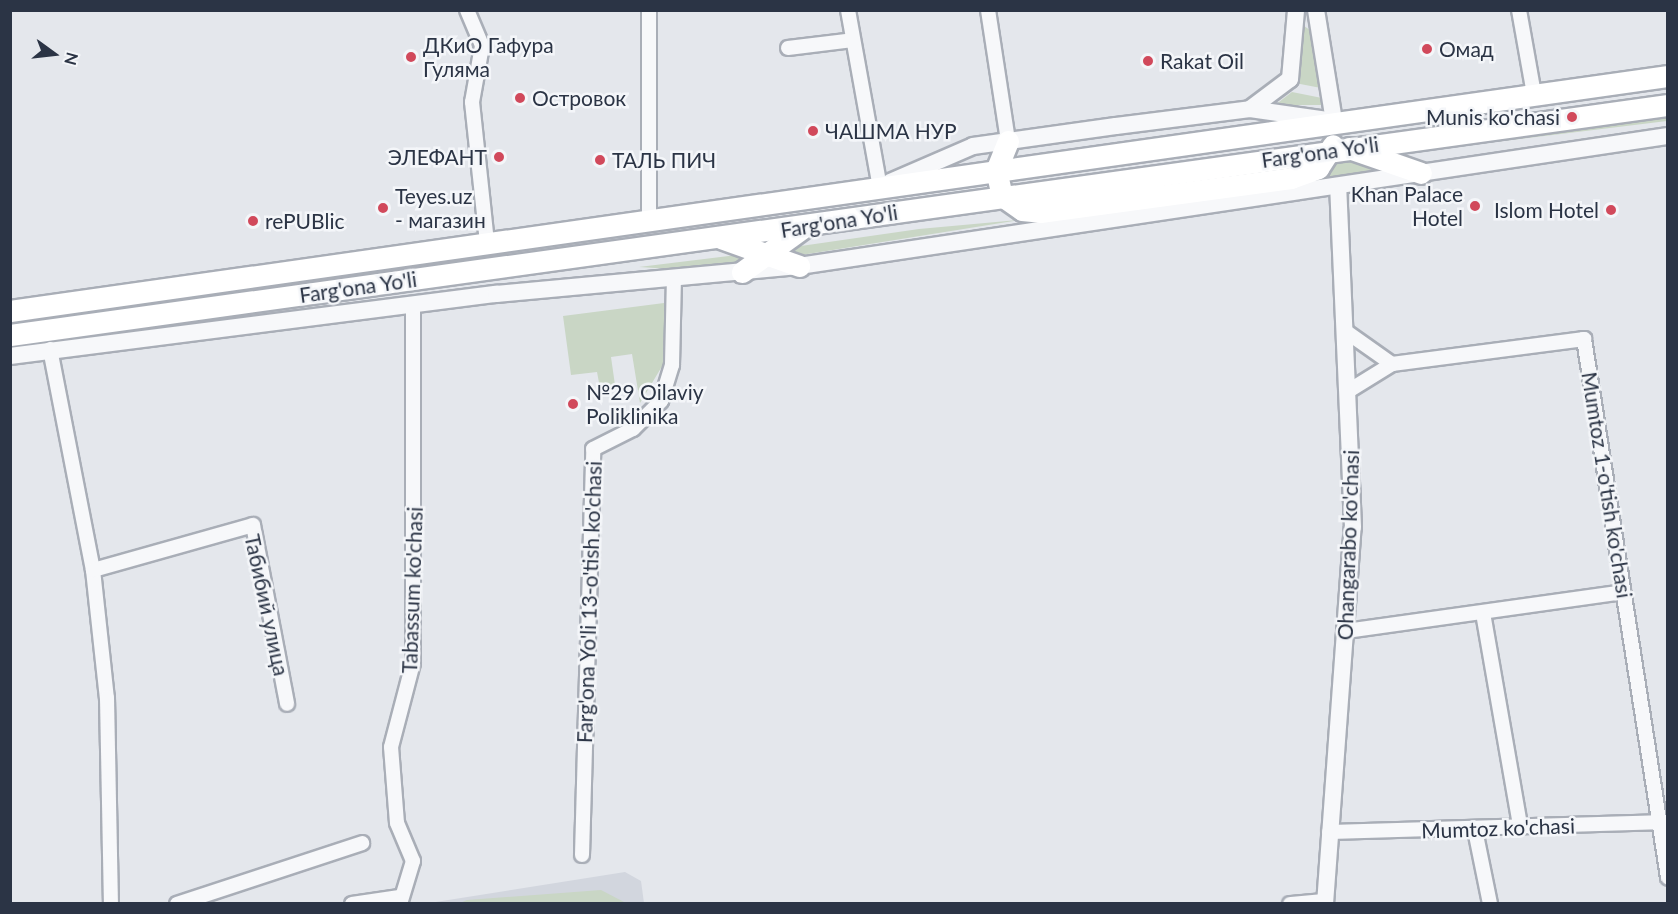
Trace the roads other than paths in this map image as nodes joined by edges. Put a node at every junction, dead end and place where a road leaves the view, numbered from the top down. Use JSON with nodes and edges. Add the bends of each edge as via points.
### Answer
{"nodes":[{"id":1,"x":467,"y":10,"type":"edge"},
{"id":2,"x":649,"y":10,"type":"edge"},
{"id":3,"x":848,"y":10,"type":"edge"},
{"id":4,"x":988,"y":10,"type":"edge"},
{"id":5,"x":1296,"y":10,"type":"edge"},
{"id":6,"x":1316,"y":10,"type":"edge"},
{"id":7,"x":1519,"y":10,"type":"edge"},
{"id":8,"x":853,"y":40,"type":"junction"},
{"id":9,"x":788,"y":48,"type":"dead end"},
{"id":10,"x":1668,"y":75,"type":"edge"},
{"id":11,"x":1534,"y":94,"type":"junction"},
{"id":12,"x":1668,"y":105,"type":"edge"},
{"id":13,"x":1250,"y":109,"type":"junction"},
{"id":14,"x":1334,"y":121,"type":"junction"},
{"id":15,"x":1668,"y":136,"type":"edge"},
{"id":16,"x":1008,"y":141,"type":"junction"},
{"id":17,"x":1340,"y":149,"type":"junction"},
{"id":18,"x":996,"y":170,"type":"junction"},
{"id":19,"x":1421,"y":173,"type":"junction"},
{"id":20,"x":1304,"y":183,"type":"junction"},
{"id":21,"x":1338,"y":186,"type":"junction"},
{"id":22,"x":879,"y":187,"type":"junction"},
{"id":23,"x":1002,"y":196,"type":"junction"},
{"id":24,"x":649,"y":220,"type":"junction"},
{"id":25,"x":804,"y":226,"type":"junction"},
{"id":26,"x":721,"y":238,"type":"junction"},
{"id":27,"x":487,"y":243,"type":"junction"},
{"id":28,"x":766,"y":257,"type":"junction"},
{"id":29,"x":800,"y":266,"type":"junction"},
{"id":30,"x":742,"y":272,"type":"junction"},
{"id":31,"x":674,"y":278,"type":"junction"},
{"id":32,"x":413,"y":304,"type":"junction"},
{"id":33,"x":10,"y":311,"type":"edge"},
{"id":34,"x":1348,"y":333,"type":"junction"},
{"id":35,"x":10,"y":335,"type":"edge"},
{"id":36,"x":50,"y":349,"type":"junction"},
{"id":37,"x":10,"y":356,"type":"edge"},
{"id":38,"x":1392,"y":364,"type":"junction"},
{"id":39,"x":1350,"y":390,"type":"junction"},
{"id":40,"x":93,"y":570,"type":"junction"},
{"id":41,"x":1623,"y":592,"type":"junction"},
{"id":42,"x":1484,"y":613,"type":"junction"},
{"id":43,"x":1346,"y":631,"type":"junction"},
{"id":44,"x":287,"y":704,"type":"dead end"},
{"id":45,"x":1662,"y":822,"type":"edge"},
{"id":46,"x":1520,"y":826,"type":"junction"},
{"id":47,"x":1475,"y":830,"type":"junction"},
{"id":48,"x":1329,"y":832,"type":"junction"},
{"id":49,"x":363,"y":843,"type":"dead end"},
{"id":50,"x":582,"y":855,"type":"dead end"},
{"id":51,"x":1668,"y":877,"type":"edge"},
{"id":52,"x":400,"y":900,"type":"edge"},
{"id":53,"x":1325,"y":902,"type":"edge"},
{"id":54,"x":111,"y":903,"type":"edge"},
{"id":55,"x":177,"y":903,"type":"edge"},
{"id":56,"x":352,"y":903,"type":"edge"},
{"id":57,"x":1290,"y":903,"type":"edge"},
{"id":58,"x":1490,"y":903,"type":"edge"}],
"edges":[{"from":1,"to":27,"type":"street","via":[[482,46],[472,102]]},
{"from":2,"to":24,"type":"street"},
{"from":3,"to":8,"type":"street"},
{"from":4,"to":16,"type":"street"},
{"from":5,"to":13,"type":"street","via":[[1290,79]]},
{"from":6,"to":14,"type":"street"},
{"from":7,"to":11,"type":"street"},
{"from":8,"to":9,"type":"street"},
{"from":8,"to":22,"type":"street"},
{"from":10,"to":11,"type":"main road","name":"Farg'ona Yo'li"},
{"from":11,"to":14,"type":"main road","name":"Farg'ona Yo'li"},
{"from":12,"to":17,"type":"main road","name":"Farg'ona Yo'li"},
{"from":13,"to":14,"type":"street"},
{"from":13,"to":16,"type":"street","name":"Farg'ona Yo'li"},
{"from":14,"to":17,"type":"main road"},
{"from":14,"to":18,"type":"main road","name":"Farg'ona Yo'li"},
{"from":15,"to":19,"type":"street"},
{"from":16,"to":18,"type":"main road"},
{"from":16,"to":22,"type":"street","name":"Farg'ona Yo'li","via":[[974,146]]},
{"from":17,"to":19,"type":"main road"},
{"from":17,"to":20,"type":"main road"},
{"from":17,"to":23,"type":"main road","name":"Farg'ona Yo'li"},
{"from":18,"to":22,"type":"main road","name":"Farg'ona Yo'li"},
{"from":18,"to":23,"type":"main road"},
{"from":19,"to":21,"type":"street"},
{"from":20,"to":21,"type":"street"},
{"from":20,"to":23,"type":"main road","via":[[1040,212],[1022,210]]},
{"from":20,"to":29,"type":"street"},
{"from":21,"to":34,"type":"street","name":"Ohangarabo ko'chasi"},
{"from":22,"to":24,"type":"main road","name":"Farg'ona Yo'li"},
{"from":23,"to":25,"type":"main road","name":"Farg'ona Yo'li"},
{"from":24,"to":27,"type":"main road","name":"Farg'ona Yo'li"},
{"from":25,"to":26,"type":"main road","name":"Farg'ona Yo'li"},
{"from":25,"to":28,"type":"main road"},
{"from":26,"to":28,"type":"main road"},
{"from":26,"to":35,"type":"main road","name":"Farg'ona Yo'li"},
{"from":27,"to":33,"type":"main road","name":"Farg'ona Yo'li"},
{"from":28,"to":29,"type":"main road"},
{"from":28,"to":30,"type":"main road"},
{"from":29,"to":30,"type":"street"},
{"from":30,"to":31,"type":"street"},
{"from":31,"to":32,"type":"street"},
{"from":31,"to":50,"type":"street","name":"Farg'ona Yo'li 13-o'tish ko'chasi","via":[[672,365],[661,401],[633,429],[593,449]]},
{"from":32,"to":36,"type":"street"},
{"from":32,"to":52,"type":"street","name":"Tabassum ko'chasi","via":[[413,663],[392,747],[396,823],[413,861]]},
{"from":34,"to":38,"type":"street"},
{"from":34,"to":39,"type":"street","name":"Ohangarabo ko'chasi"},
{"from":36,"to":37,"type":"street"},
{"from":36,"to":40,"type":"street"},
{"from":38,"to":39,"type":"street","name":"Mumtoz 1-o'tish ko'chasi"},
{"from":38,"to":41,"type":"street","name":"Mumtoz 1-o'tish ko'chasi","via":[[1584,339]]},
{"from":39,"to":43,"type":"street","name":"Ohangarabo ko'chasi","via":[[1353,527]]},
{"from":40,"to":44,"type":"street","name":"Табибий улица","via":[[253,525]]},
{"from":40,"to":54,"type":"street","via":[[107,698]]},
{"from":41,"to":42,"type":"street"},
{"from":41,"to":45,"type":"street","name":"Mumtoz 1-o'tish ko'chasi"},
{"from":42,"to":43,"type":"street"},
{"from":42,"to":46,"type":"street"},
{"from":43,"to":48,"type":"street","name":"Ohangarabo ko'chasi"},
{"from":45,"to":46,"type":"street","name":"Mumtoz ko'chasi"},
{"from":45,"to":51,"type":"street","name":"Mumtoz 1-o'tish ko'chasi"},
{"from":46,"to":47,"type":"street","name":"Mumtoz ko'chasi"},
{"from":47,"to":48,"type":"street","name":"Mumtoz ko'chasi"},
{"from":47,"to":58,"type":"street"},
{"from":48,"to":53,"type":"street","name":"Ohangarabo ko'chasi"},
{"from":49,"to":55,"type":"street"},
{"from":52,"to":56,"type":"street"},
{"from":53,"to":57,"type":"street"}]}
